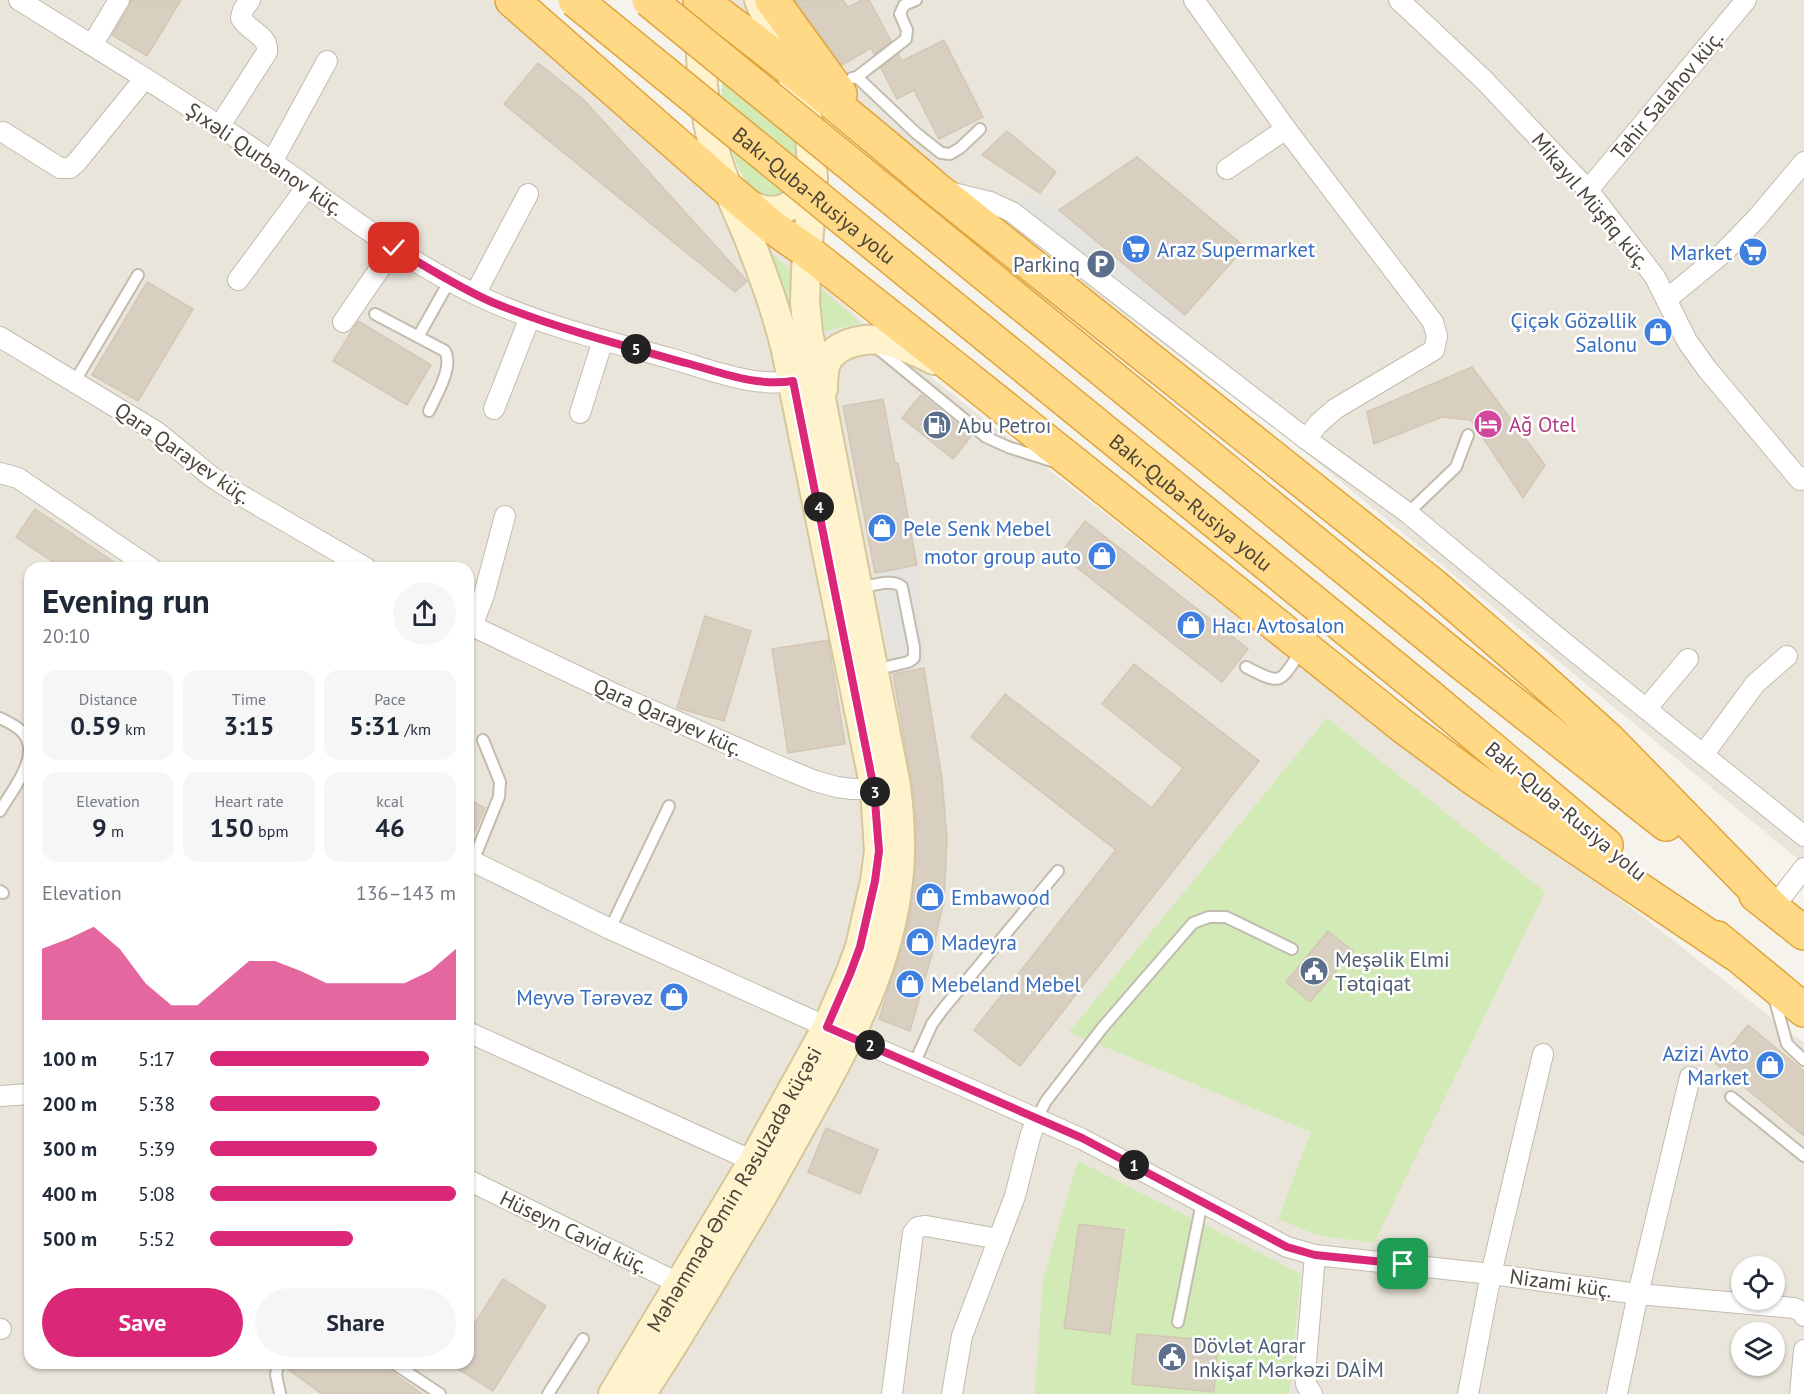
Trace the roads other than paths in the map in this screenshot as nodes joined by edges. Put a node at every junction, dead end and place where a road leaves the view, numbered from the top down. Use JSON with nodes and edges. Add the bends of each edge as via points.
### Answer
{"nodes":[{"id":1,"x":20,"y":0,"type":"edge"},
{"id":2,"x":119,"y":0,"type":"edge"},
{"id":3,"x":250,"y":0,"type":"edge"},
{"id":4,"x":512,"y":0,"type":"edge"},
{"id":5,"x":575,"y":0,"type":"edge"},
{"id":6,"x":649,"y":0,"type":"edge"},
{"id":7,"x":700,"y":0,"type":"edge"},
{"id":8,"x":759,"y":0,"type":"edge"},
{"id":9,"x":772,"y":0,"type":"edge"},
{"id":10,"x":916,"y":0,"type":"edge"},
{"id":11,"x":1194,"y":0,"type":"edge"},
{"id":12,"x":1399,"y":0,"type":"edge"},
{"id":13,"x":1746,"y":0,"type":"edge"},
{"id":14,"x":92,"y":45,"type":"junction"},
{"id":15,"x":327,"y":62,"type":"dead end"},
{"id":16,"x":787,"y":66,"type":"junction"},
{"id":17,"x":145,"y":78,"type":"junction"},
{"id":18,"x":844,"y":80,"type":"junction"},
{"id":19,"x":706,"y":111,"type":"junction"},
{"id":20,"x":219,"y":127,"type":"junction"},
{"id":21,"x":980,"y":129,"type":"dead end"},
{"id":22,"x":1286,"y":129,"type":"junction"},
{"id":23,"x":3,"y":132,"type":"dead end"},
{"id":24,"x":882,"y":143,"type":"junction"},
{"id":25,"x":813,"y":159,"type":"junction"},
{"id":26,"x":272,"y":162,"type":"junction"},
{"id":27,"x":1804,"y":162,"type":"edge"},
{"id":28,"x":1227,"y":169,"type":"dead end"},
{"id":29,"x":306,"y":188,"type":"junction"},
{"id":30,"x":935,"y":188,"type":"junction"},
{"id":31,"x":1588,"y":190,"type":"junction"},
{"id":32,"x":729,"y":191,"type":"junction"},
{"id":33,"x":528,"y":194,"type":"dead end"},
{"id":34,"x":394,"y":248,"type":"junction"},
{"id":35,"x":808,"y":252,"type":"junction"},
{"id":36,"x":138,"y":275,"type":"dead end"},
{"id":37,"x":238,"y":280,"type":"dead end"},
{"id":38,"x":450,"y":280,"type":"junction"},
{"id":39,"x":476,"y":294,"type":"junction"},
{"id":40,"x":1667,"y":299,"type":"junction"},
{"id":41,"x":375,"y":314,"type":"dead end"},
{"id":42,"x":530,"y":317,"type":"junction"},
{"id":43,"x":344,"y":322,"type":"dead end"},
{"id":44,"x":0,"y":337,"type":"edge"},
{"id":45,"x":418,"y":337,"type":"junction"},
{"id":46,"x":603,"y":340,"type":"junction"},
{"id":47,"x":866,"y":340,"type":"junction"},
{"id":48,"x":961,"y":373,"type":"junction"},
{"id":49,"x":75,"y":381,"type":"junction"},
{"id":50,"x":793,"y":381,"type":"junction"},
{"id":51,"x":495,"y":409,"type":"dead end"},
{"id":52,"x":429,"y":411,"type":"dead end"},
{"id":53,"x":823,"y":412,"type":"junction"},
{"id":54,"x":580,"y":413,"type":"dead end"},
{"id":55,"x":1468,"y":435,"type":"dead end"},
{"id":56,"x":1306,"y":439,"type":"junction"},
{"id":57,"x":1085,"y":471,"type":"junction"},
{"id":58,"x":0,"y":472,"type":"edge"},
{"id":59,"x":1802,"y":479,"type":"edge"},
{"id":60,"x":1408,"y":513,"type":"junction"},
{"id":61,"x":505,"y":516,"type":"dead end"},
{"id":62,"x":142,"y":562,"type":"edge"},
{"id":63,"x":356,"y":562,"type":"edge"},
{"id":64,"x":858,"y":588,"type":"junction"},
{"id":65,"x":474,"y":615,"type":"edge"},
{"id":66,"x":474,"y":627,"type":"edge"},
{"id":67,"x":1304,"y":647,"type":"junction"},
{"id":68,"x":1787,"y":656,"type":"dead end"},
{"id":69,"x":1688,"y":659,"type":"dead end"},
{"id":70,"x":1246,"y":667,"type":"dead end"},
{"id":71,"x":874,"y":670,"type":"junction"},
{"id":72,"x":1646,"y":709,"type":"junction"},
{"id":73,"x":0,"y":718,"type":"edge"},
{"id":74,"x":24,"y":734,"type":"edge"},
{"id":75,"x":483,"y":740,"type":"dead end"},
{"id":76,"x":1703,"y":754,"type":"junction"},
{"id":77,"x":24,"y":770,"type":"edge"},
{"id":78,"x":874,"y":789,"type":"junction"},
{"id":79,"x":669,"y":806,"type":"dead end"},
{"id":80,"x":0,"y":811,"type":"edge"},
{"id":81,"x":1804,"y":836,"type":"edge"},
{"id":82,"x":474,"y":853,"type":"edge"},
{"id":83,"x":474,"y":862,"type":"edge"},
{"id":84,"x":1804,"y":868,"type":"edge"},
{"id":85,"x":1058,"y":871,"type":"dead end"},
{"id":86,"x":1773,"y":908,"type":"junction"},
{"id":87,"x":610,"y":930,"type":"junction"},
{"id":88,"x":1804,"y":933,"type":"edge"},
{"id":89,"x":1292,"y":949,"type":"dead end"},
{"id":90,"x":1734,"y":953,"type":"junction"},
{"id":91,"x":1770,"y":982,"type":"junction"},
{"id":92,"x":1804,"y":1010,"type":"edge"},
{"id":93,"x":838,"y":1032,"type":"junction"},
{"id":94,"x":474,"y":1035,"type":"edge"},
{"id":95,"x":1543,"y":1054,"type":"dead end"},
{"id":96,"x":1804,"y":1060,"type":"edge"},
{"id":97,"x":914,"y":1064,"type":"junction"},
{"id":98,"x":1690,"y":1077,"type":"dead end"},
{"id":99,"x":24,"y":1094,"type":"edge"},
{"id":100,"x":0,"y":1096,"type":"edge"},
{"id":101,"x":1731,"y":1097,"type":"dead end"},
{"id":102,"x":1037,"y":1118,"type":"junction"},
{"id":103,"x":1804,"y":1156,"type":"edge"},
{"id":104,"x":753,"y":1161,"type":"junction"},
{"id":105,"x":474,"y":1183,"type":"edge"},
{"id":106,"x":1202,"y":1202,"type":"junction"},
{"id":107,"x":999,"y":1239,"type":"junction"},
{"id":108,"x":1315,"y":1255,"type":"junction"},
{"id":109,"x":1491,"y":1274,"type":"junction"},
{"id":110,"x":680,"y":1284,"type":"junction"},
{"id":111,"x":1638,"y":1294,"type":"junction"},
{"id":112,"x":1804,"y":1316,"type":"edge"},
{"id":113,"x":1179,"y":1322,"type":"dead end"},
{"id":114,"x":583,"y":1339,"type":"dead end"},
{"id":115,"x":1804,"y":1350,"type":"edge"},
{"id":116,"x":277,"y":1369,"type":"edge"},
{"id":117,"x":402,"y":1369,"type":"edge"},
{"id":118,"x":280,"y":1393,"type":"edge"},
{"id":119,"x":440,"y":1394,"type":"edge"},
{"id":120,"x":548,"y":1394,"type":"edge"},
{"id":121,"x":613,"y":1394,"type":"edge"},
{"id":122,"x":641,"y":1394,"type":"edge"},
{"id":123,"x":892,"y":1394,"type":"edge"},
{"id":124,"x":952,"y":1394,"type":"edge"},
{"id":125,"x":1312,"y":1394,"type":"edge"},
{"id":126,"x":1468,"y":1394,"type":"edge"},
{"id":127,"x":1617,"y":1394,"type":"edge"},
{"id":128,"x":1800,"y":1394,"type":"edge"}],
"edges":[{"from":1,"to":14,"type":"street","name":"Şıxəli Qurbanov küç."},
{"from":2,"to":14,"type":"street"},
{"from":3,"to":20,"type":"street","via":[[241,18],[265,40],[267,52]]},
{"from":4,"to":32,"type":"highway"},
{"from":5,"to":90,"type":"highway","name":"Bakı-Quba-Rusiya yolu","bridge":true,"via":[[1429,696]]},
{"from":6,"to":86,"type":"highway","bridge":true,"via":[[1457,659]]},
{"from":7,"to":16,"type":"highway"},
{"from":7,"to":19,"type":"main road","via":[[700,58]]},
{"from":8,"to":16,"type":"main road"},
{"from":9,"to":18,"type":"highway"},
{"from":10,"to":18,"type":"lane","via":[[904,5],[900,14],[907,30],[906,39]]},
{"from":11,"to":22,"type":"street"},
{"from":12,"to":31,"type":"street","name":"Mikayıl Müşfiq küç.","via":[[1484,80]]},
{"from":13,"to":31,"type":"street","name":"Tahir Salahov küç."},
{"from":14,"to":17,"type":"street","name":"Şıxəli Qurbanov küç."},
{"from":15,"to":26,"type":"street"},
{"from":16,"to":19,"type":"main road","via":[[754,45],[728,45],[709,64]]},
{"from":16,"to":24,"type":"highway"},
{"from":16,"to":25,"type":"main road","via":[[807,117]]},
{"from":17,"to":20,"type":"street","name":"Şıxəli Qurbanov küç."},
{"from":17,"to":23,"type":"street","via":[[70,168],[60,168]]},
{"from":18,"to":21,"type":"lane","via":[[941,153],[955,151]]},
{"from":18,"to":24,"type":"highway","via":[[847,104]]},
{"from":19,"to":32,"type":"main road"},
{"from":20,"to":26,"type":"street","name":"Şıxəli Qurbanov küç."},
{"from":22,"to":28,"type":"street"},
{"from":22,"to":56,"type":"street","via":[[1433,322],[1437,336],[1434,350],[1335,410]]},
{"from":24,"to":30,"type":"highway"},
{"from":25,"to":32,"type":"main road","via":[[808,185],[801,197],[785,209],[761,211]]},
{"from":25,"to":35,"type":"main road"},
{"from":26,"to":29,"type":"street","name":"Şıxəli Qurbanov küç."},
{"from":27,"to":40,"type":"street","via":[[1723,253]]},
{"from":29,"to":34,"type":"street","name":"Şıxəli Qurbanov küç."},
{"from":29,"to":37,"type":"street"},
{"from":30,"to":56,"type":"street","via":[[990,202],[1012,212]]},
{"from":30,"to":86,"type":"highway","via":[[1434,586],[1610,740]]},
{"from":31,"to":40,"type":"street","name":"Mikayıl Müşfiq küç.","via":[[1642,258]]},
{"from":32,"to":35,"type":"highway"},
{"from":32,"to":50,"type":"main road","name":"Məhəmməd Əmin Rəsulzadə küçəsi","via":[[777,313]]},
{"from":33,"to":39,"type":"street"},
{"from":34,"to":38,"type":"street","name":"Şıxəli Qurbanov küç."},
{"from":34,"to":43,"type":"street"},
{"from":35,"to":48,"type":"highway"},
{"from":35,"to":53,"type":"main road","via":[[805,303]]},
{"from":36,"to":49,"type":"lane"},
{"from":38,"to":39,"type":"street","name":"Şıxəli Qurbanov küç."},
{"from":38,"to":45,"type":"lane"},
{"from":39,"to":42,"type":"street","name":"Şıxəli Qurbanov küç."},
{"from":40,"to":59,"type":"street","name":"Mikayıl Müşfiq küç.","via":[[1687,341],[1707,369]]},
{"from":41,"to":45,"type":"lane"},
{"from":42,"to":46,"type":"street","name":"Şıxəli Qurbanov küç."},
{"from":42,"to":51,"type":"street"},
{"from":44,"to":49,"type":"street","name":"Qara Qarayev küç."},
{"from":45,"to":52,"type":"lane","via":[[445,351],[449,358]]},
{"from":46,"to":50,"type":"street","name":"Şıxəli Qurbanov küç.","via":[[746,379],[777,384]]},
{"from":46,"to":54,"type":"street"},
{"from":47,"to":48,"type":"main road","via":[[889,341]]},
{"from":47,"to":53,"type":"main road","via":[[838,350],[828,361],[823,378]]},
{"from":47,"to":57,"type":"lane","via":[[986,437]]},
{"from":48,"to":57,"type":"highway"},
{"from":49,"to":63,"type":"street","name":"Qara Qarayev küç.","via":[[157,432],[212,477]]},
{"from":50,"to":78,"type":"main road","name":"Məhəmməd Əmin Rəsulzadə küçəsi"},
{"from":53,"to":64,"type":"main road","name":"Məhəmməd Əmin Rəsulzadə küçəsi"},
{"from":55,"to":60,"type":"lane","via":[[1456,467]]},
{"from":56,"to":60,"type":"street"},
{"from":57,"to":67,"type":"highway"},
{"from":58,"to":62,"type":"street","via":[[18,478]]},
{"from":60,"to":72,"type":"street"},
{"from":61,"to":65,"type":"street"},
{"from":64,"to":71,"type":"main road","name":"Məhəmməd Əmin Rəsulzadə küçəsi"},
{"from":64,"to":71,"type":"lane","via":[[892,582],[902,587],[914,647],[914,658],[908,662]]},
{"from":66,"to":78,"type":"street","name":"Qara Qarayev küç.","via":[[621,697],[815,781]]},
{"from":67,"to":70,"type":"lane","via":[[1282,678],[1268,679]]},
{"from":67,"to":90,"type":"highway","via":[[1473,778]]},
{"from":68,"to":76,"type":"street","via":[[1755,684]]},
{"from":69,"to":72,"type":"street"},
{"from":71,"to":93,"type":"main road","name":"Məhəmməd Əmin Rəsulzadə küçəsi","via":[[900,820],[898,884],[874,981]]},
{"from":72,"to":76,"type":"street"},
{"from":73,"to":74,"type":"lane"},
{"from":75,"to":82,"type":"lane","via":[[500,782],[500,797]]},
{"from":76,"to":81,"type":"street"},
{"from":77,"to":80,"type":"lane"},
{"from":78,"to":93,"type":"main road","name":"Məhəmməd Əmin Rəsulzadə küçəsi","via":[[879,851],[875,881]]},
{"from":79,"to":87,"type":"lane"},
{"from":83,"to":87,"type":"street","name":"Nizami küç."},
{"from":84,"to":86,"type":"street"},
{"from":85,"to":97,"type":"lane","via":[[943,1009]]},
{"from":86,"to":88,"type":"highway"},
{"from":87,"to":93,"type":"street","name":"Nizami küç."},
{"from":89,"to":102,"type":"lane","via":[[1226,917],[1209,917],[1193,923],[1103,1027]]},
{"from":90,"to":91,"type":"highway","name":"Bakı-Quba-Rusiya yolu"},
{"from":91,"to":92,"type":"highway","name":"Bakı-Quba-Rusiya yolu"},
{"from":91,"to":96,"type":"lane","via":[[1787,1044]]},
{"from":93,"to":97,"type":"street","name":"Nizami küç."},
{"from":93,"to":104,"type":"main road","name":"Məhəmməd Əmin Rəsulzadə küçəsi"},
{"from":93,"to":122,"type":"main road","name":"Məhəmməd Əmin Rəsulzadə küçəsi","via":[[775,1173]]},
{"from":94,"to":104,"type":"street"},
{"from":95,"to":109,"type":"street"},
{"from":97,"to":102,"type":"street","name":"Nizami küç."},
{"from":98,"to":111,"type":"street"},
{"from":99,"to":100,"type":"street"},
{"from":101,"to":103,"type":"lane"},
{"from":102,"to":106,"type":"street","name":"Nizami küç."},
{"from":102,"to":107,"type":"street"},
{"from":104,"to":110,"type":"main road","name":"Məhəmməd Əmin Rəsulzadə küçəsi"},
{"from":105,"to":110,"type":"street","name":"Hüseyn Cavid küç."},
{"from":106,"to":108,"type":"street","name":"Nizami küç.","via":[[1287,1247]]},
{"from":106,"to":113,"type":"lane"},
{"from":107,"to":123,"type":"street","via":[[926,1226],[913,1233]]},
{"from":107,"to":124,"type":"street","via":[[962,1336]]},
{"from":108,"to":109,"type":"street","name":"Nizami küç."},
{"from":108,"to":125,"type":"street","via":[[1305,1374]]},
{"from":109,"to":111,"type":"street","name":"Nizami küç."},
{"from":109,"to":126,"type":"street"},
{"from":110,"to":121,"type":"main road","name":"Məhəmməd Əmin Rəsulzadə küçəsi"},
{"from":111,"to":112,"type":"street","name":"Nizami küç.","via":[[1794,1308]]},
{"from":111,"to":127,"type":"street"},
{"from":114,"to":120,"type":"lane"},
{"from":115,"to":128,"type":"street"},
{"from":116,"to":118,"type":"lane"},
{"from":117,"to":119,"type":"lane"}]}
